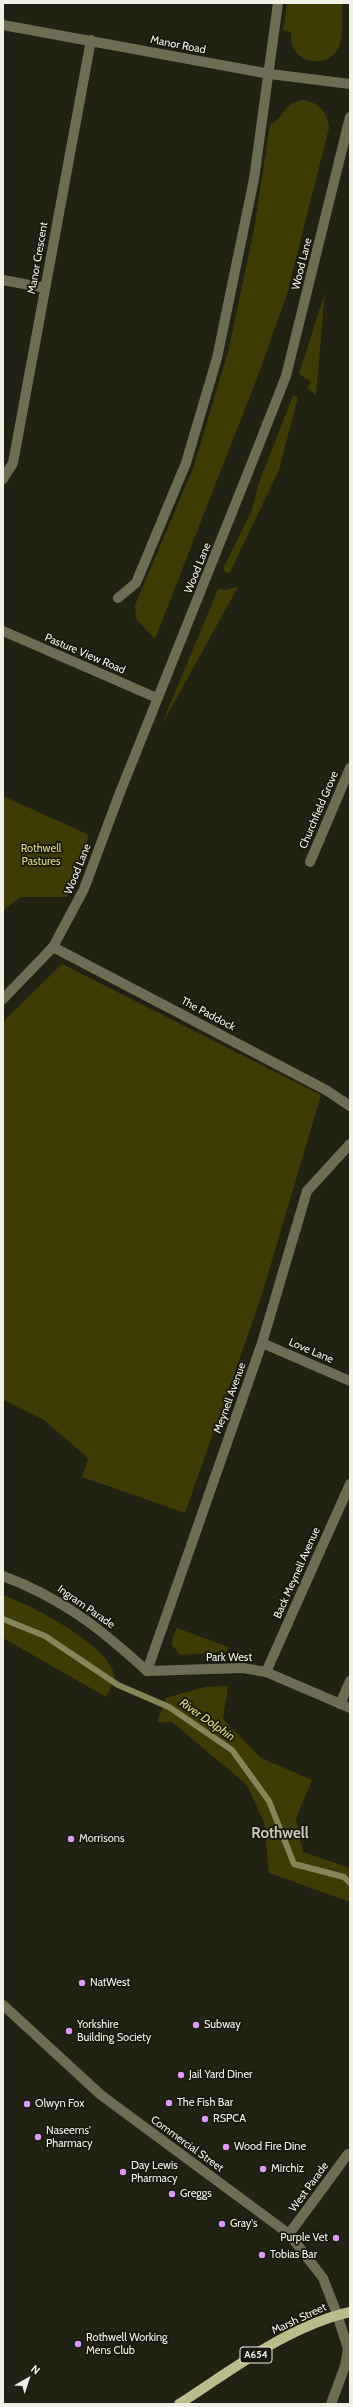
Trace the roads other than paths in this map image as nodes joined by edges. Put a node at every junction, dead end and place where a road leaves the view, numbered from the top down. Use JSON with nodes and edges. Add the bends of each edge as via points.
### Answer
{"nodes":[{"id":1,"x":278,"y":3,"type":"edge"},
{"id":2,"x":3,"y":25,"type":"edge"},
{"id":3,"x":91,"y":40,"type":"junction"},
{"id":4,"x":270,"y":74,"type":"junction"},
{"id":5,"x":350,"y":84,"type":"edge"},
{"id":6,"x":350,"y":117,"type":"edge"},
{"id":7,"x":3,"y":280,"type":"edge"},
{"id":8,"x":45,"y":288,"type":"junction"},
{"id":9,"x":3,"y":479,"type":"edge"},
{"id":10,"x":118,"y":598,"type":"dead end"},
{"id":11,"x":3,"y":631,"type":"edge"},
{"id":12,"x":157,"y":698,"type":"junction"},
{"id":13,"x":350,"y":768,"type":"edge"},
{"id":14,"x":310,"y":862,"type":"dead end"},
{"id":15,"x":53,"y":947,"type":"junction"},
{"id":16,"x":3,"y":999,"type":"edge"},
{"id":17,"x":350,"y":1106,"type":"edge"},
{"id":18,"x":350,"y":1144,"type":"edge"},
{"id":19,"x":262,"y":1343,"type":"junction"},
{"id":20,"x":350,"y":1381,"type":"edge"},
{"id":21,"x":350,"y":1484,"type":"edge"},
{"id":22,"x":3,"y":1576,"type":"edge"},
{"id":23,"x":147,"y":1671,"type":"junction"},
{"id":24,"x":266,"y":1672,"type":"junction"},
{"id":25,"x":350,"y":1680,"type":"edge"},
{"id":26,"x":340,"y":1704,"type":"junction"},
{"id":27,"x":350,"y":1708,"type":"edge"},
{"id":28,"x":3,"y":2005,"type":"edge"},
{"id":29,"x":348,"y":2154,"type":"dead end"},
{"id":30,"x":289,"y":2234,"type":"junction"},
{"id":31,"x":350,"y":2312,"type":"edge"},
{"id":32,"x":337,"y":2314,"type":"junction"},
{"id":33,"x":179,"y":2404,"type":"edge"},
{"id":34,"x":331,"y":2404,"type":"edge"}],
"edges":[{"from":1,"to":4,"type":"street"},
{"from":2,"to":3,"type":"street","name":"Manor Road"},
{"from":3,"to":4,"type":"street","name":"Manor Road"},
{"from":3,"to":8,"type":"street","name":"Manor Crescent"},
{"from":4,"to":5,"type":"street","name":"Manor Road"},
{"from":4,"to":10,"type":"street","via":[[254,179],[217,358],[186,463],[136,583]]},
{"from":6,"to":12,"type":"street","name":"Wood Lane","via":[[286,376]]},
{"from":7,"to":8,"type":"street"},
{"from":8,"to":9,"type":"street","name":"Manor Crescent","via":[[13,463]]},
{"from":11,"to":12,"type":"street","name":"Pasture View Road"},
{"from":12,"to":15,"type":"street","name":"Wood Lane","via":[[84,889]]},
{"from":13,"to":14,"type":"street","name":"Churchfield Grove"},
{"from":15,"to":16,"type":"street","name":"Wood Lane"},
{"from":15,"to":17,"type":"street","name":"The Paddock","via":[[326,1090]]},
{"from":18,"to":19,"type":"street","name":"Meynell Avenue","via":[[307,1191]]},
{"from":19,"to":20,"type":"street","name":"Love Lane"},
{"from":19,"to":23,"type":"street","name":"Meynell Avenue"},
{"from":21,"to":24,"type":"street","name":"Back Meynell Avenue"},
{"from":22,"to":23,"type":"street","name":"Ingram Parade","via":[[48,1594],[73,1610]]},
{"from":23,"to":24,"type":"street","name":"Park West","via":[[243,1668]]},
{"from":24,"to":26,"type":"street","name":"Park West"},
{"from":25,"to":26,"type":"street"},
{"from":26,"to":27,"type":"street","name":"Park West"},
{"from":28,"to":30,"type":"street","name":"Commercial Street","via":[[101,2095]]},
{"from":29,"to":30,"type":"street","name":"West Parade"},
{"from":30,"to":32,"type":"street","name":"Commercial Street","via":[[323,2278]]},
{"from":31,"to":32,"type":"main road","name":"Marsh Street","number":"A654"},
{"from":32,"to":33,"type":"main road","name":"Marsh Street","number":"A654","via":[[315,2322],[278,2342]]},
{"from":32,"to":34,"type":"street","name":"Commercial Street","via":[[348,2349],[345,2366]]}]}
